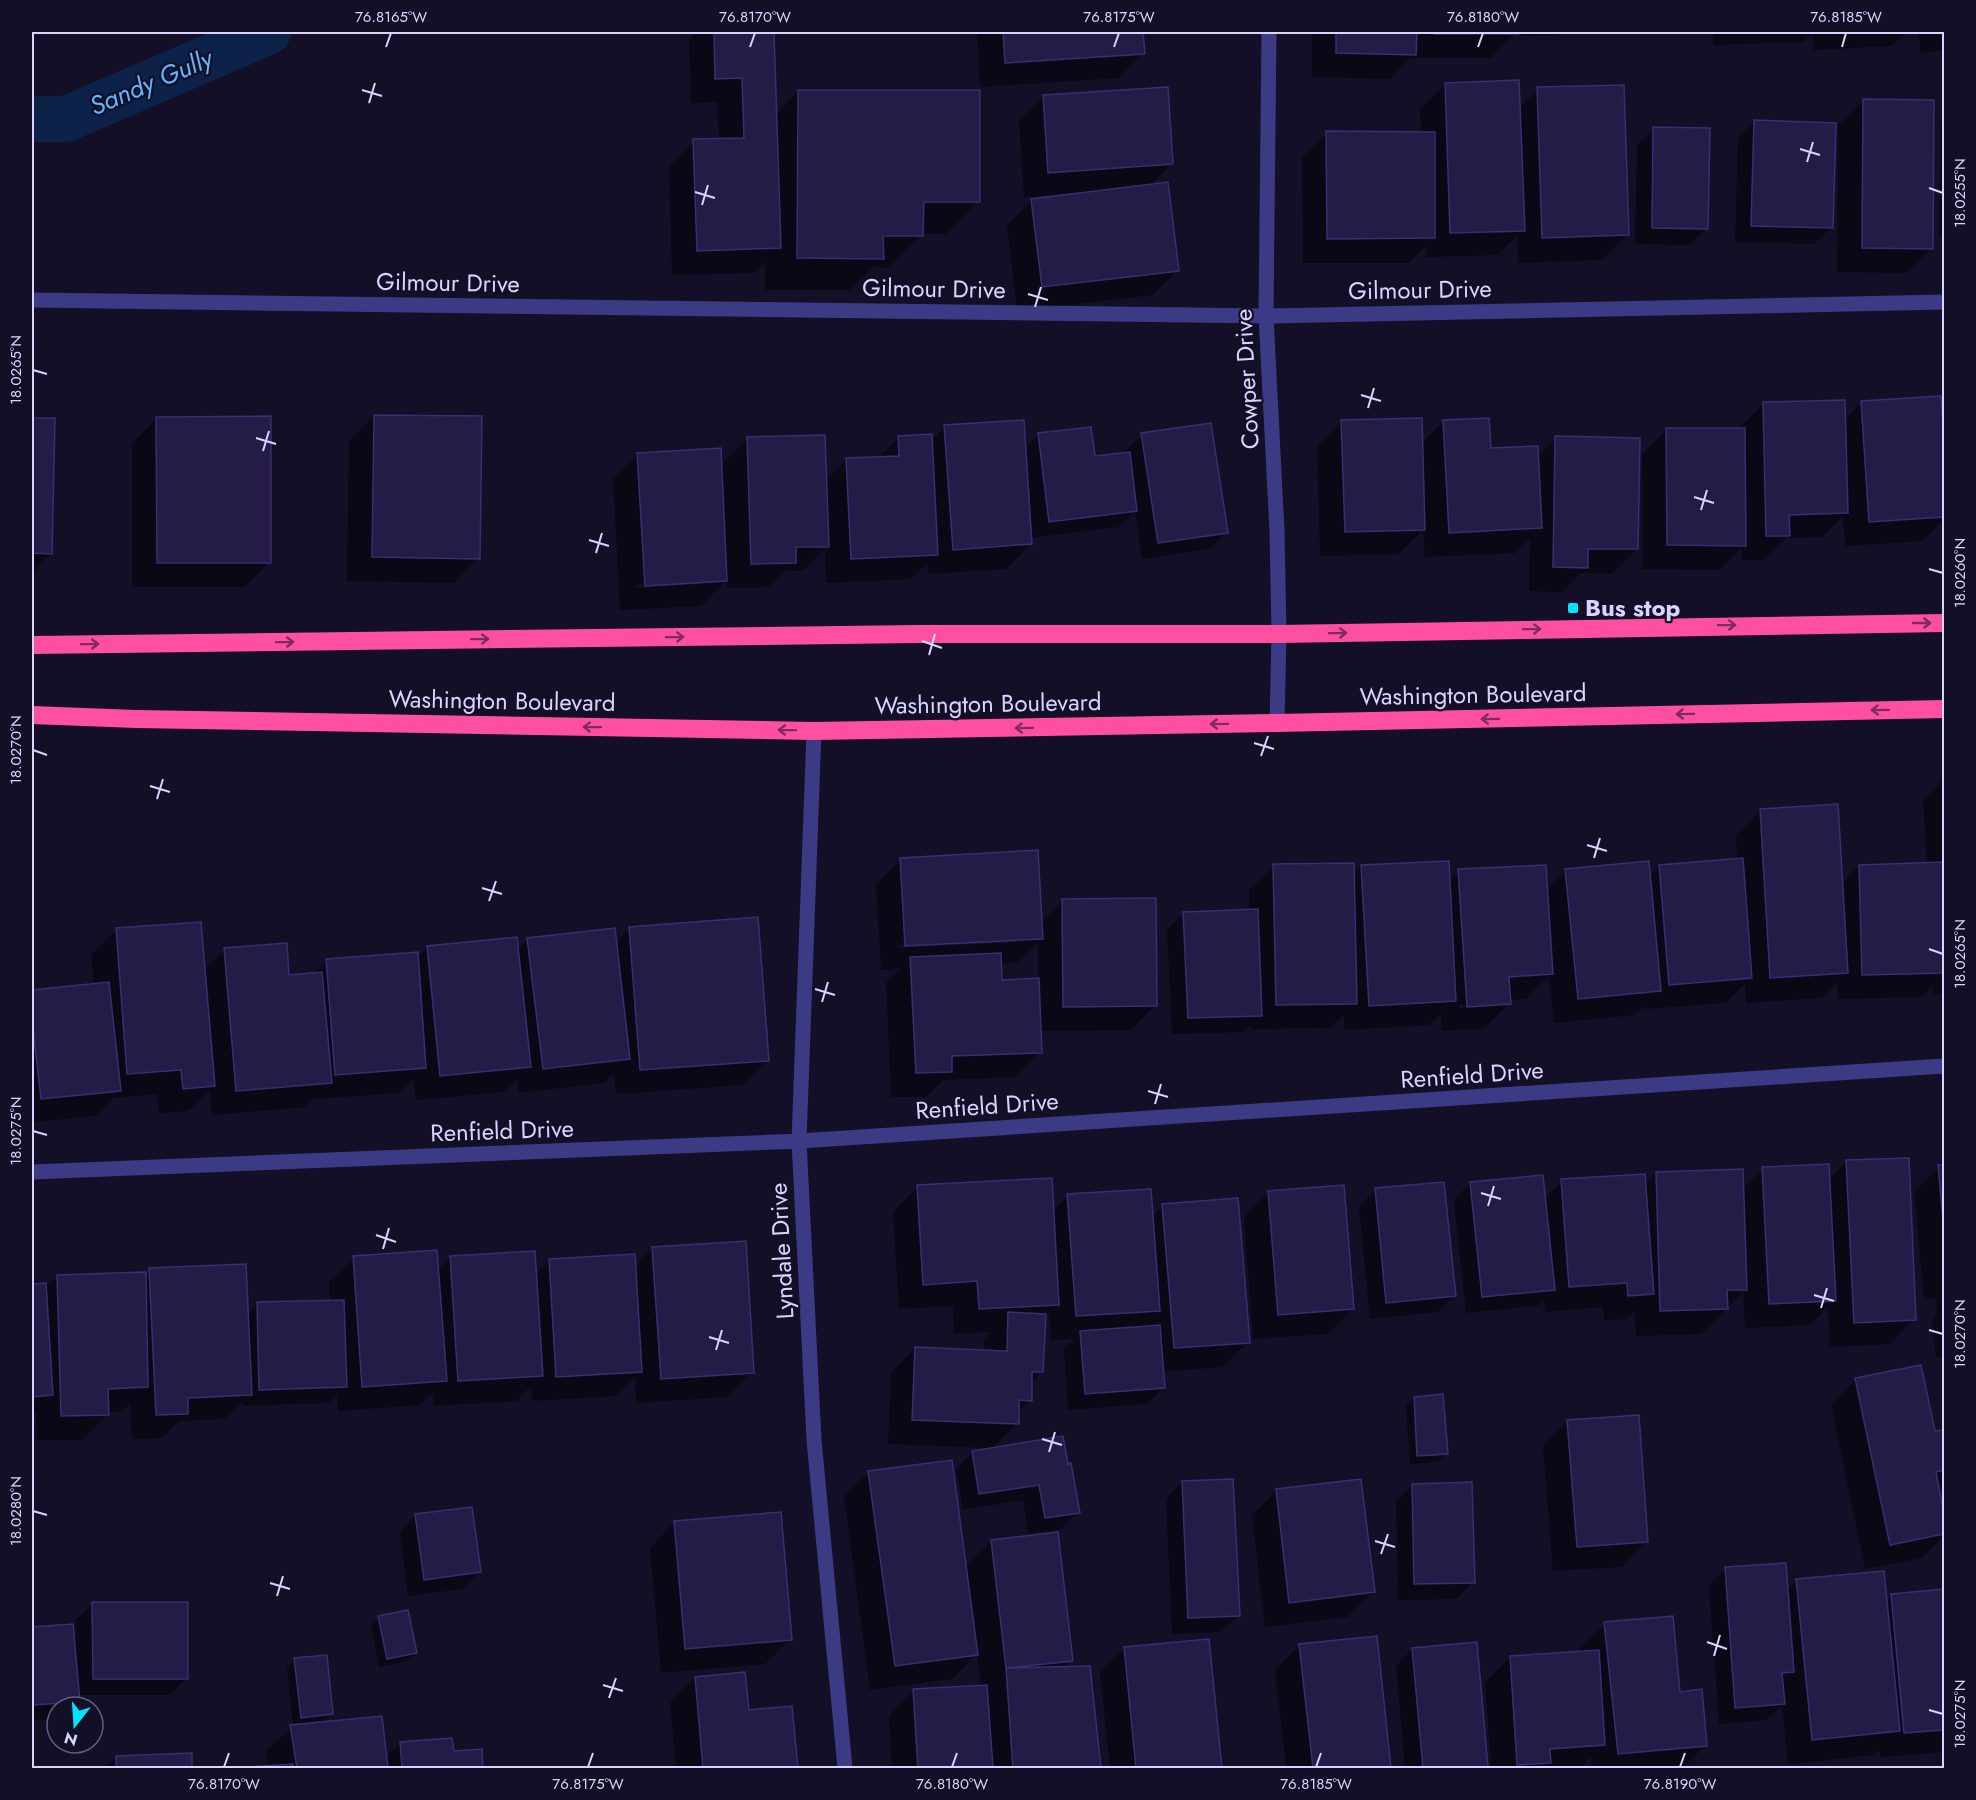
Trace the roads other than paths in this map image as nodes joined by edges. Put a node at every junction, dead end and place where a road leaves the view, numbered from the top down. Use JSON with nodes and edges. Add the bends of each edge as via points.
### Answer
{"nodes":[{"id":1,"x":1269,"y":32,"type":"edge"},
{"id":2,"x":32,"y":300,"type":"edge"},
{"id":3,"x":1944,"y":302,"type":"edge"},
{"id":4,"x":1266,"y":316,"type":"junction"},
{"id":5,"x":1944,"y":623,"type":"edge"},
{"id":6,"x":1279,"y":634,"type":"junction"},
{"id":7,"x":32,"y":645,"type":"edge"},
{"id":8,"x":1944,"y":709,"type":"edge"},
{"id":9,"x":32,"y":715,"type":"edge"},
{"id":10,"x":1277,"y":723,"type":"junction"},
{"id":11,"x":813,"y":731,"type":"junction"},
{"id":12,"x":1944,"y":1066,"type":"edge"},
{"id":13,"x":799,"y":1141,"type":"junction"},
{"id":14,"x":32,"y":1172,"type":"edge"},
{"id":15,"x":845,"y":1768,"type":"edge"}],
"edges":[{"from":1,"to":4,"type":"street","name":"Cowper Drive"},
{"from":2,"to":4,"type":"street","name":"Gilmour Drive"},
{"from":3,"to":4,"type":"street","name":"Gilmour Drive"},
{"from":4,"to":6,"type":"street","name":"Cowper Drive"},
{"from":6,"to":5,"type":"highway","one_way":true},
{"from":7,"to":6,"type":"highway","one_way":true,"via":[[918,634]]},
{"from":6,"to":10,"type":"street","name":"Cowper Drive"},
{"from":8,"to":10,"type":"highway","name":"Washington Boulevard","one_way":true},
{"from":11,"to":9,"type":"highway","name":"Washington Boulevard","one_way":true},
{"from":10,"to":11,"type":"highway","name":"Washington Boulevard","one_way":true},
{"from":11,"to":13,"type":"street","name":"Lyndale Drive"},
{"from":12,"to":13,"type":"street","name":"Renfield Drive"},
{"from":13,"to":14,"type":"street","name":"Renfield Drive"},
{"from":13,"to":15,"type":"street","name":"Lyndale Drive","via":[[814,1440]]}]}
